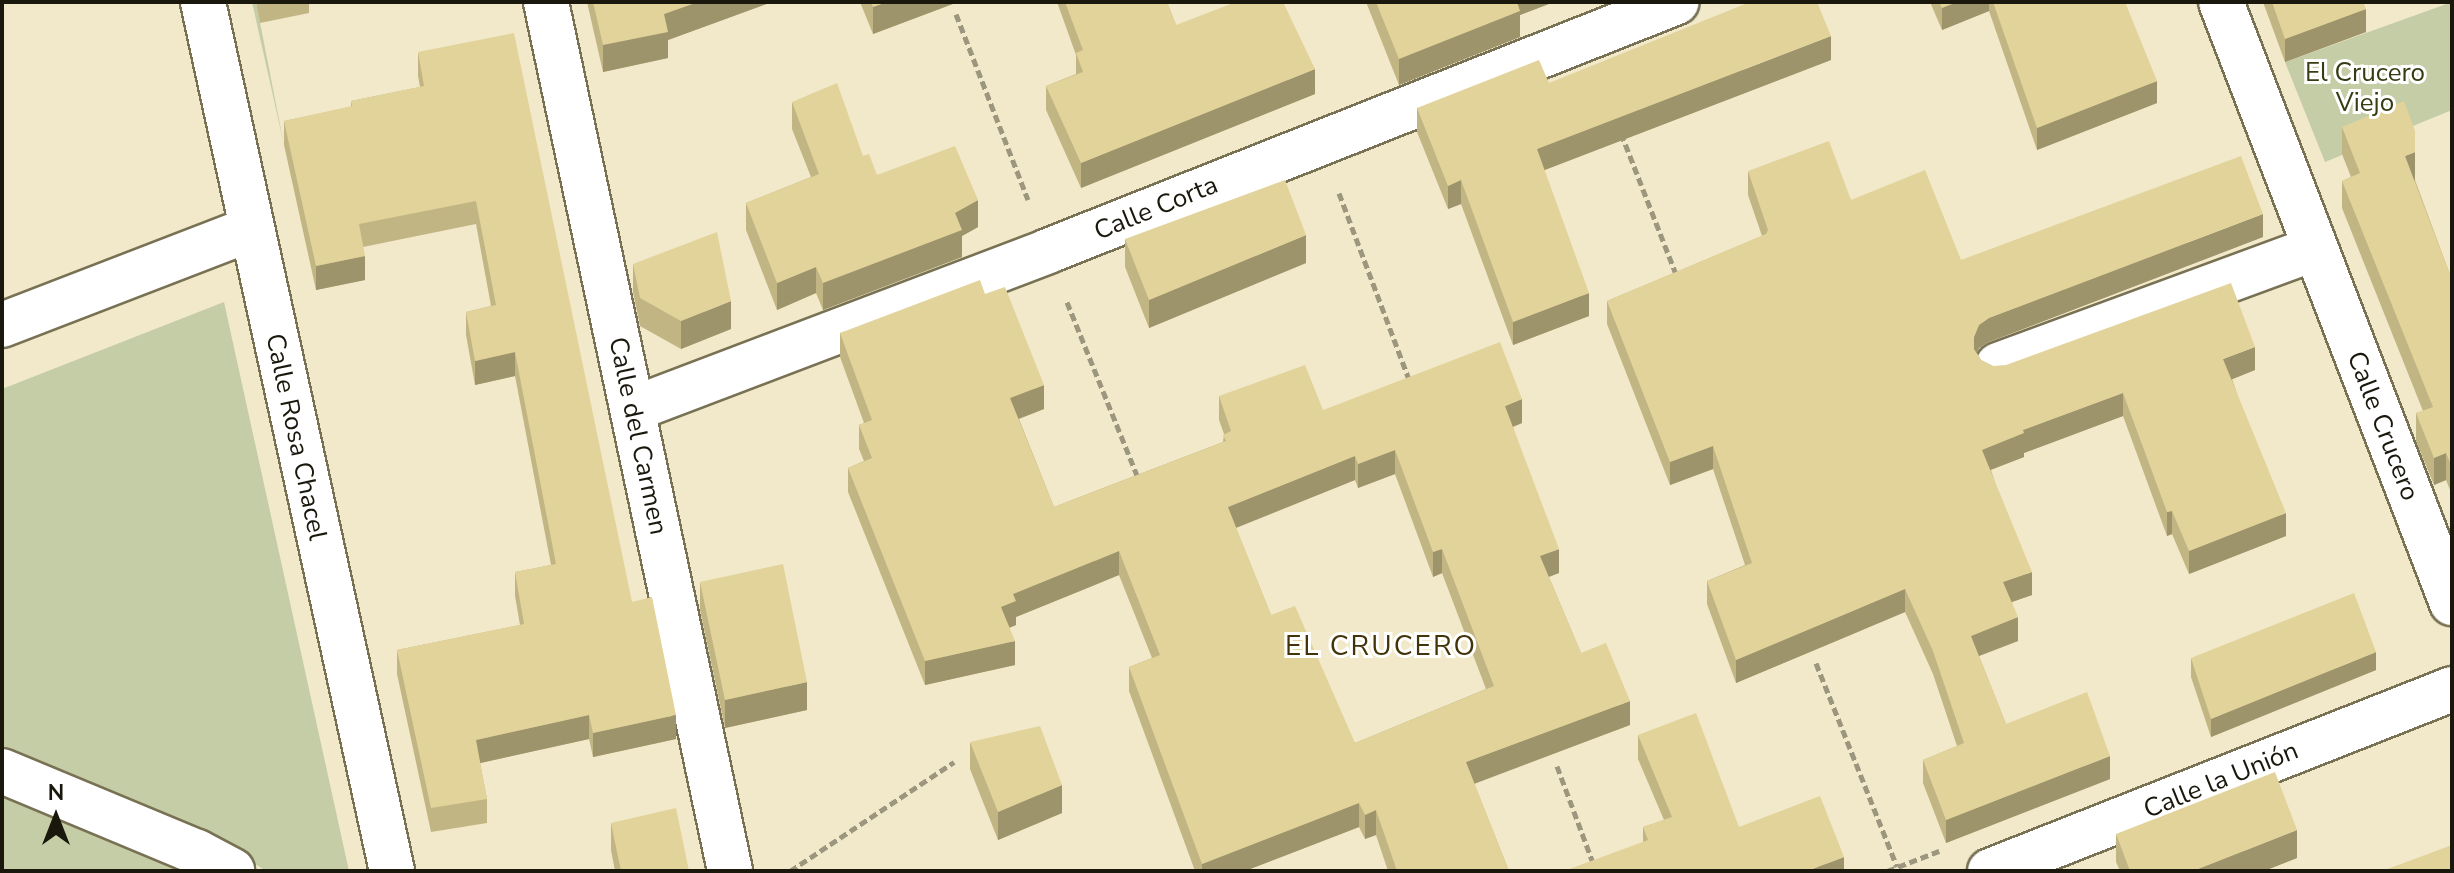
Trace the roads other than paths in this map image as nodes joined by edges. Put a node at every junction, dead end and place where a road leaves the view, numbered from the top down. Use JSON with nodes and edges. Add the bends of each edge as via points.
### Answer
{"nodes":[{"id":1,"x":203,"y":2,"type":"edge"},
{"id":2,"x":546,"y":2,"type":"edge"},
{"id":3,"x":1677,"y":2,"type":"edge"},
{"id":4,"x":2221,"y":2,"type":"edge"},
{"id":5,"x":251,"y":229,"type":"junction"},
{"id":6,"x":2313,"y":249,"type":"junction"},
{"id":7,"x":2,"y":325,"type":"edge"},
{"id":8,"x":1998,"y":365,"type":"edge"},
{"id":9,"x":633,"y":409,"type":"junction"},
{"id":10,"x":2452,"y":603,"type":"edge"},
{"id":11,"x":2452,"y":689,"type":"edge"},
{"id":12,"x":2,"y":771,"type":"edge"},
{"id":13,"x":232,"y":871,"type":"edge"},
{"id":14,"x":392,"y":871,"type":"edge"},
{"id":15,"x":730,"y":871,"type":"edge"},
{"id":16,"x":1990,"y":871,"type":"edge"}],
"edges":[{"from":1,"to":5,"type":"street","name":"Calle Rosa Chacel"},
{"from":2,"to":9,"type":"street","name":"Calle del Carmen"},
{"from":3,"to":9,"type":"street","name":"Calle Corta"},
{"from":4,"to":6,"type":"street","name":"Calle Crucero"},
{"from":5,"to":7,"type":"street"},
{"from":5,"to":14,"type":"street","name":"Calle Rosa Chacel"},
{"from":6,"to":8,"type":"street"},
{"from":6,"to":10,"type":"street","name":"Calle Crucero"},
{"from":9,"to":15,"type":"street","name":"Calle del Carmen"},
{"from":11,"to":16,"type":"street","name":"Calle la Unión"},
{"from":12,"to":13,"type":"street","via":[[183,845]]}]}
